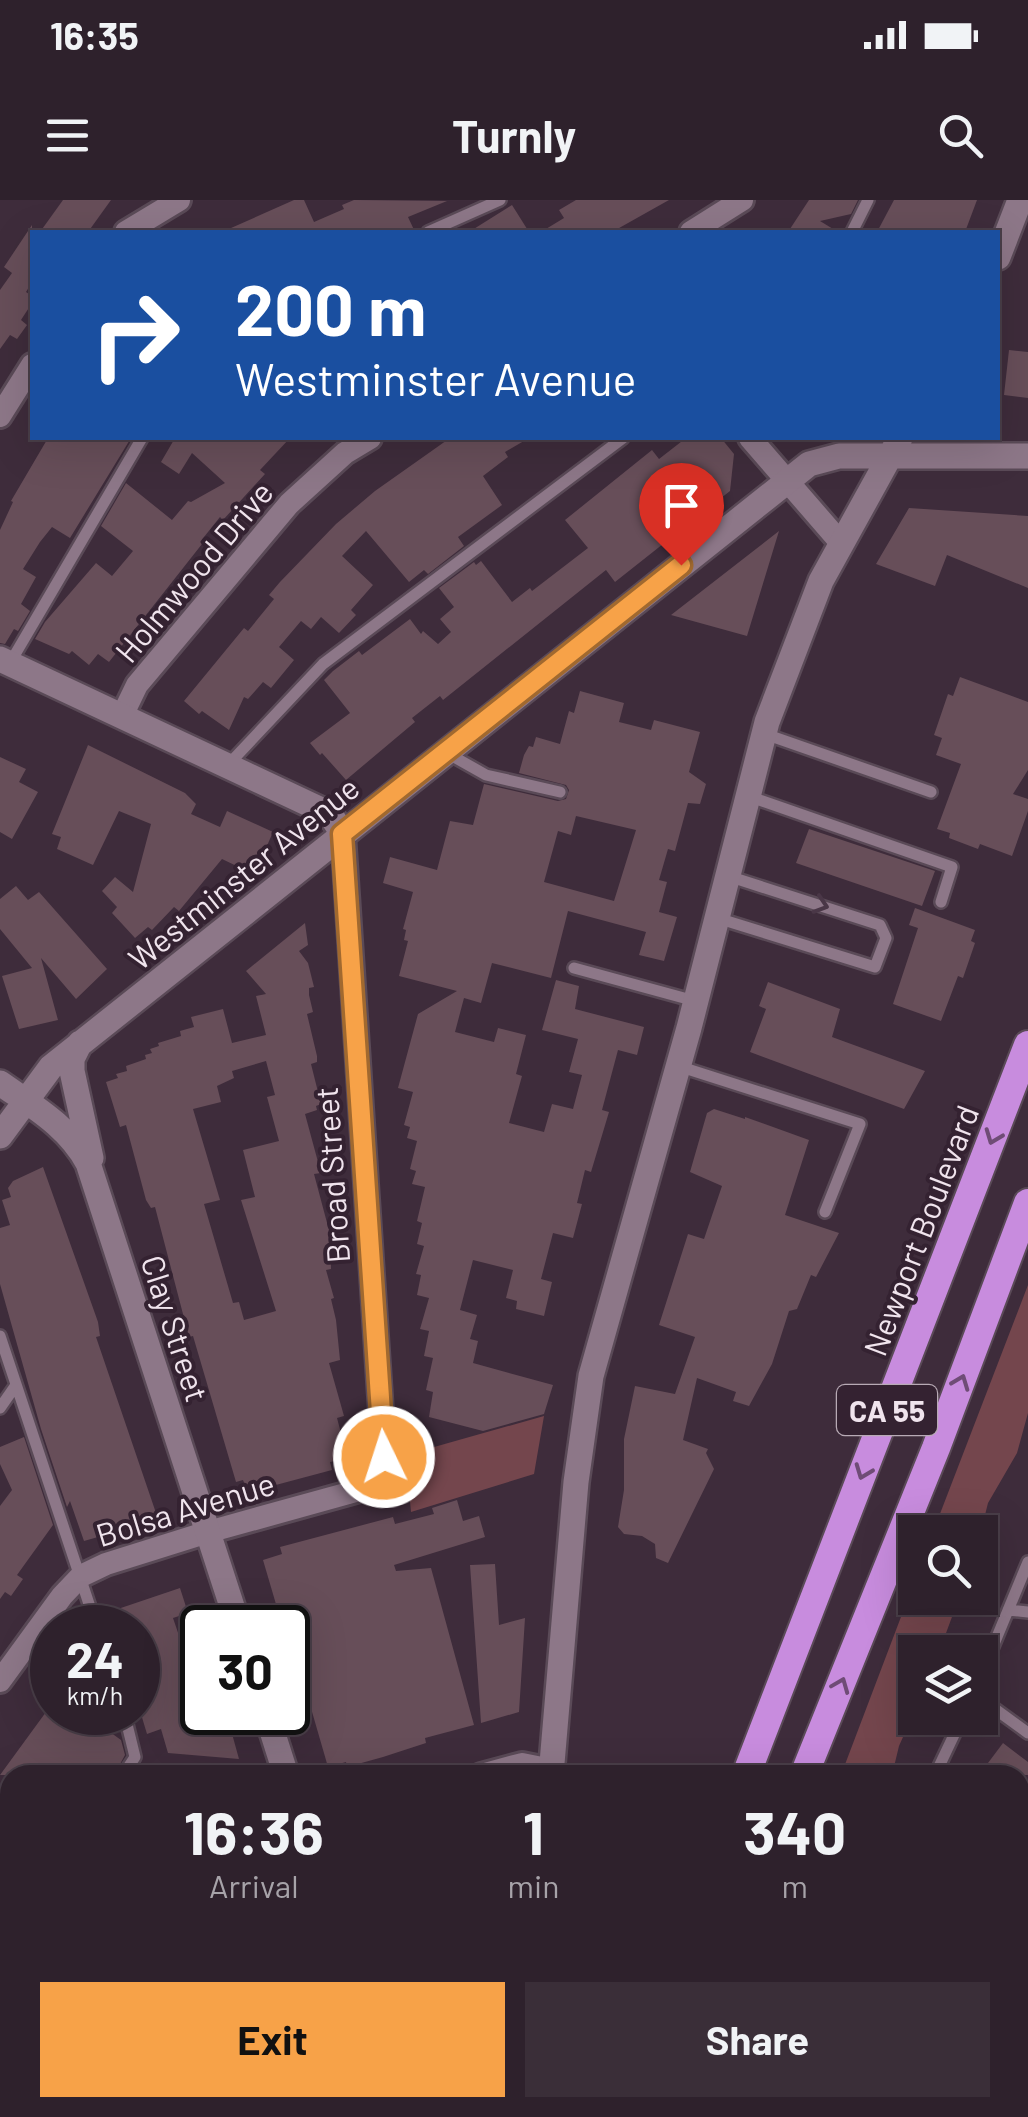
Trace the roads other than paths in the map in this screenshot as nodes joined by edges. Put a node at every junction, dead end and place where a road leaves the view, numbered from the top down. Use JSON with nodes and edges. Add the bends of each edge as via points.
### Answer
{"nodes":[{"id":1,"x":179,"y":200,"type":"edge"},
{"id":2,"x":500,"y":200,"type":"edge"},
{"id":3,"x":742,"y":200,"type":"edge"},
{"id":4,"x":868,"y":200,"type":"edge"},
{"id":5,"x":1020,"y":200,"type":"edge"},
{"id":6,"x":129,"y":230,"type":"edge"},
{"id":7,"x":432,"y":230,"type":"edge"},
{"id":8,"x":694,"y":230,"type":"edge"},
{"id":9,"x":853,"y":230,"type":"edge"},
{"id":10,"x":1000,"y":252,"type":"edge"},
{"id":11,"x":30,"y":368,"type":"edge"},
{"id":12,"x":0,"y":416,"type":"edge"},
{"id":13,"x":141,"y":440,"type":"edge"},
{"id":14,"x":367,"y":440,"type":"edge"},
{"id":15,"x":620,"y":440,"type":"edge"},
{"id":16,"x":752,"y":440,"type":"edge"},
{"id":17,"x":838,"y":440,"type":"edge"},
{"id":18,"x":982,"y":440,"type":"edge"},
{"id":19,"x":894,"y":446,"type":"edge"},
{"id":20,"x":1016,"y":456,"type":"edge"},
{"id":21,"x":809,"y":464,"type":"junction"},
{"id":22,"x":785,"y":482,"type":"junction"},
{"id":23,"x":840,"y":543,"type":"junction"},
{"id":24,"x":5,"y":661,"type":"edge"},
{"id":25,"x":122,"y":716,"type":"junction"},
{"id":26,"x":764,"y":734,"type":"junction"},
{"id":27,"x":446,"y":752,"type":"junction"},
{"id":28,"x":227,"y":766,"type":"junction"},
{"id":29,"x":560,"y":792,"type":"dead end"},
{"id":30,"x":931,"y":792,"type":"dead end"},
{"id":31,"x":748,"y":796,"type":"junction"},
{"id":32,"x":342,"y":834,"type":"junction"},
{"id":33,"x":728,"y":876,"type":"junction"},
{"id":34,"x":940,"y":902,"type":"dead end"},
{"id":35,"x":717,"y":918,"type":"junction"},
{"id":36,"x":574,"y":968,"type":"dead end"},
{"id":37,"x":696,"y":1001,"type":"junction"},
{"id":38,"x":80,"y":1043,"type":"junction"},
{"id":39,"x":1028,"y":1046,"type":"edge"},
{"id":40,"x":678,"y":1066,"type":"junction"},
{"id":41,"x":0,"y":1082,"type":"edge"},
{"id":42,"x":25,"y":1100,"type":"junction"},
{"id":43,"x":0,"y":1136,"type":"edge"},
{"id":44,"x":95,"y":1183,"type":"junction"},
{"id":45,"x":1028,"y":1203,"type":"edge"},
{"id":46,"x":825,"y":1212,"type":"dead end"},
{"id":47,"x":0,"y":1336,"type":"edge"},
{"id":48,"x":16,"y":1385,"type":"junction"},
{"id":49,"x":0,"y":1408,"type":"edge"},
{"id":50,"x":377,"y":1479,"type":"joint"},
{"id":51,"x":208,"y":1532,"type":"junction"},
{"id":52,"x":1028,"y":1562,"type":"edge"},
{"id":53,"x":81,"y":1576,"type":"junction"},
{"id":54,"x":90,"y":1605,"type":"edge"},
{"id":55,"x":231,"y":1605,"type":"edge"},
{"id":56,"x":1008,"y":1610,"type":"junction"},
{"id":57,"x":1028,"y":1612,"type":"edge"},
{"id":58,"x":998,"y":1635,"type":"edge"},
{"id":59,"x":0,"y":1681,"type":"edge"},
{"id":60,"x":998,"y":1711,"type":"edge"},
{"id":61,"x":1028,"y":1733,"type":"edge"},
{"id":62,"x":130,"y":1735,"type":"edge"},
{"id":63,"x":273,"y":1735,"type":"edge"},
{"id":64,"x":954,"y":1735,"type":"edge"},
{"id":65,"x":130,"y":1765,"type":"edge"},
{"id":66,"x":283,"y":1765,"type":"edge"},
{"id":67,"x":552,"y":1765,"type":"edge"},
{"id":68,"x":750,"y":1765,"type":"edge"},
{"id":69,"x":808,"y":1765,"type":"edge"},
{"id":70,"x":940,"y":1765,"type":"edge"}],
"edges":[{"from":1,"to":6,"type":"street"},
{"from":2,"to":7,"type":"lane"},
{"from":3,"to":8,"type":"street"},
{"from":4,"to":9,"type":"lane"},
{"from":5,"to":10,"type":"street"},
{"from":11,"to":12,"type":"street"},
{"from":13,"to":24,"type":"lane"},
{"from":14,"to":25,"type":"street","name":"Holmwood Drive","via":[[289,504],[137,686]]},
{"from":15,"to":28,"type":"lane","via":[[323,664]]},
{"from":16,"to":22,"type":"street"},
{"from":17,"to":21,"type":"street"},
{"from":18,"to":20,"type":"street"},
{"from":19,"to":20,"type":"street","name":"Westminster Avenue"},
{"from":19,"to":21,"type":"street","name":"Westminster Avenue"},
{"from":19,"to":23,"type":"street"},
{"from":21,"to":22,"type":"street","name":"Westminster Avenue"},
{"from":22,"to":23,"type":"street"},
{"from":22,"to":27,"type":"street","name":"Westminster Avenue"},
{"from":23,"to":26,"type":"street"},
{"from":24,"to":25,"type":"street"},
{"from":25,"to":28,"type":"street"},
{"from":26,"to":30,"type":"lane"},
{"from":26,"to":31,"type":"street"},
{"from":27,"to":29,"type":"lane","via":[[486,775]]},
{"from":27,"to":32,"type":"street","name":"Westminster Avenue"},
{"from":28,"to":32,"type":"street","via":[[330,814]]},
{"from":31,"to":33,"type":"street"},
{"from":31,"to":34,"type":"lane","via":[[952,867]]},
{"from":32,"to":38,"type":"street","name":"Westminster Avenue"},
{"from":32,"to":50,"type":"street","name":"Broad Street","via":[[384,1457]]},
{"from":33,"to":35,"type":"street"},
{"from":33,"to":35,"type":"lane","one_way":true,"via":[[880,924],[886,938],[875,967]]},
{"from":35,"to":37,"type":"street"},
{"from":36,"to":37,"type":"lane"},
{"from":37,"to":40,"type":"street"},
{"from":38,"to":42,"type":"street","name":"Westminster Avenue"},
{"from":38,"to":44,"type":"street","via":[[72,1071]]},
{"from":39,"to":68,"type":"highway","name":"Newport Boulevard","number":"CA 55","one_way":true},
{"from":40,"to":46,"type":"lane","via":[[860,1124]]},
{"from":40,"to":67,"type":"street","via":[[592,1376]]},
{"from":41,"to":42,"type":"street","name":"Clay Street"},
{"from":42,"to":43,"type":"street","name":"Westminster Avenue"},
{"from":42,"to":44,"type":"street","name":"Clay Street","via":[[76,1141]]},
{"from":44,"to":51,"type":"street","name":"Clay Street"},
{"from":69,"to":45,"type":"highway","number":"CA 55","one_way":true},
{"from":47,"to":48,"type":"lane"},
{"from":48,"to":49,"type":"lane"},
{"from":48,"to":53,"type":"lane"},
{"from":50,"to":51,"type":"street","name":"Bolsa Avenue","via":[[356,1491]]},
{"from":51,"to":53,"type":"street","name":"Bolsa Avenue"},
{"from":51,"to":55,"type":"street","name":"Clay Street"},
{"from":52,"to":56,"type":"lane"},
{"from":53,"to":54,"type":"lane"},
{"from":53,"to":59,"type":"street","name":"Bolsa Avenue"},
{"from":56,"to":57,"type":"lane"},
{"from":56,"to":58,"type":"lane"},
{"from":60,"to":61,"type":"lane"},
{"from":62,"to":65,"type":"lane","via":[[135,1757]]},
{"from":63,"to":66,"type":"street"},
{"from":64,"to":70,"type":"lane"}]}
